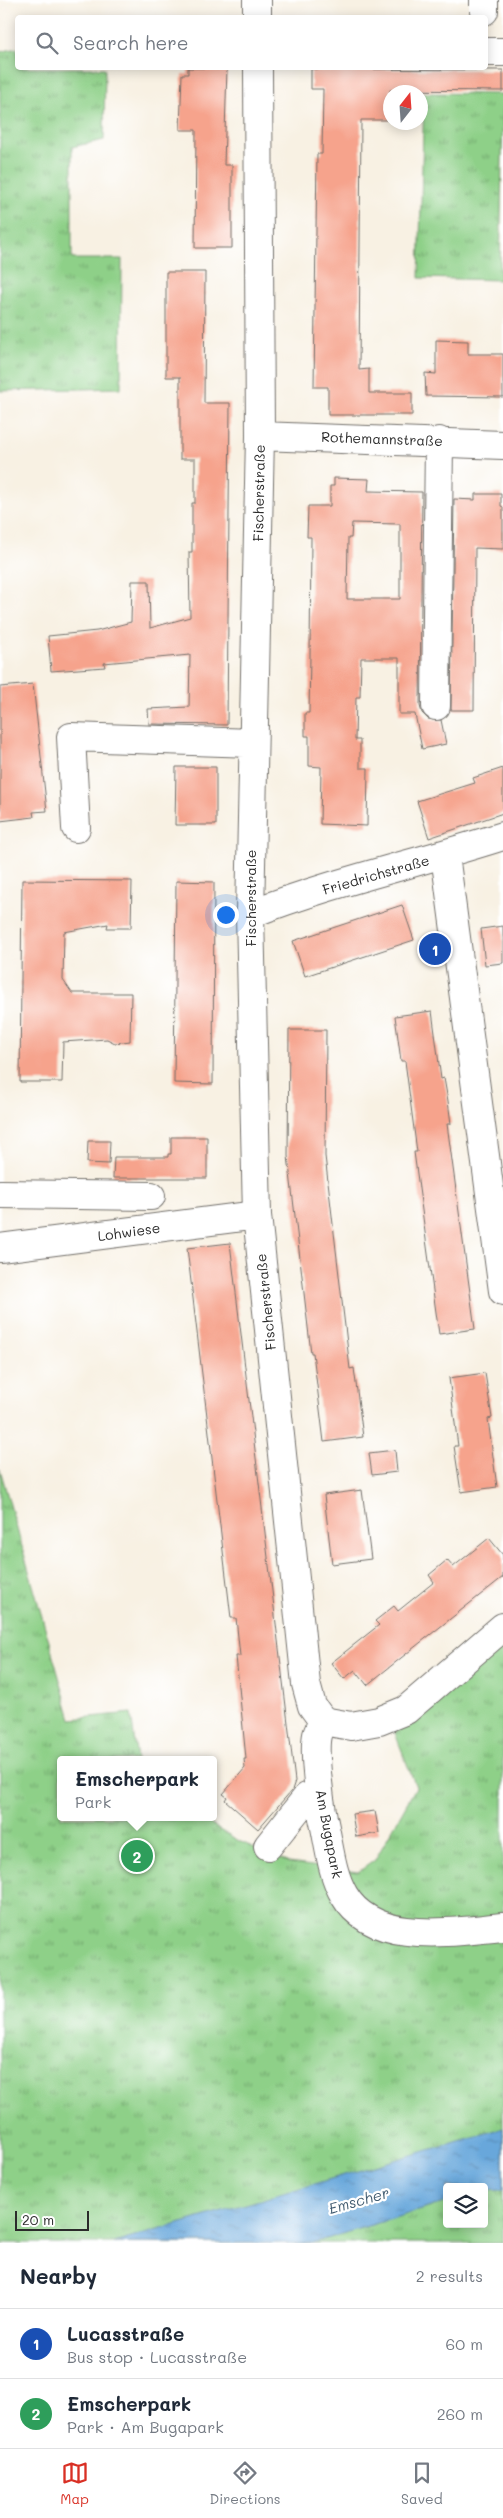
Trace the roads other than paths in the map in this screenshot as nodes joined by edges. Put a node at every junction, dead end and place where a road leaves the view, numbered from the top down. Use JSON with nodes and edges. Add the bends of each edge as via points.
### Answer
{"nodes":[{"id":1,"x":257,"y":0,"type":"edge"},
{"id":2,"x":257,"y":15,"type":"edge"},
{"id":3,"x":488,"y":52,"type":"edge"},
{"id":4,"x":503,"y":52,"type":"edge"},
{"id":5,"x":258,"y":70,"type":"edge"},
{"id":6,"x":260,"y":436,"type":"junction"},
{"id":7,"x":440,"y":441,"type":"junction"},
{"id":8,"x":503,"y":445,"type":"edge"},
{"id":9,"x":436,"y":706,"type":"dead end"},
{"id":10,"x":254,"y":743,"type":"junction"},
{"id":11,"x":76,"y":828,"type":"dead end"},
{"id":12,"x":503,"y":836,"type":"edge"},
{"id":13,"x":445,"y":855,"type":"junction"},
{"id":14,"x":250,"y":914,"type":"junction"},
{"id":15,"x":0,"y":1194,"type":"edge"},
{"id":16,"x":151,"y":1196,"type":"dead end"},
{"id":17,"x":257,"y":1214,"type":"junction"},
{"id":18,"x":0,"y":1248,"type":"edge"},
{"id":19,"x":503,"y":1291,"type":"edge"},
{"id":20,"x":503,"y":1627,"type":"edge"},
{"id":21,"x":323,"y":1721,"type":"junction"},
{"id":22,"x":319,"y":1797,"type":"junction"},
{"id":23,"x":268,"y":1846,"type":"dead end"},
{"id":24,"x":503,"y":1927,"type":"edge"}],
"edges":[{"from":1,"to":2,"type":"street"},
{"from":3,"to":4,"type":"street"},
{"from":5,"to":6,"type":"street","name":"Fischerstraße"},
{"from":6,"to":7,"type":"street","name":"Rothemannstraße"},
{"from":6,"to":10,"type":"street","name":"Fischerstraße"},
{"from":7,"to":8,"type":"street","name":"Rothemannstraße"},
{"from":7,"to":9,"type":"street"},
{"from":10,"to":11,"type":"street","via":[[71,737]]},
{"from":10,"to":14,"type":"street","name":"Fischerstraße"},
{"from":12,"to":13,"type":"street","name":"Friedrichstraße"},
{"from":13,"to":14,"type":"street","name":"Friedrichstraße","via":[[281,902]]},
{"from":13,"to":19,"type":"street"},
{"from":14,"to":17,"type":"street","name":"Fischerstraße"},
{"from":15,"to":16,"type":"street"},
{"from":17,"to":18,"type":"street","name":"Lohwiese"},
{"from":17,"to":21,"type":"street","name":"Fischerstraße","via":[[306,1684],[312,1706]]},
{"from":20,"to":21,"type":"street","via":[[406,1710],[379,1721],[351,1726]]},
{"from":21,"to":22,"type":"street","name":"Am Bugapark","via":[[316,1735]]},
{"from":22,"to":23,"type":"street","via":[[307,1797]]},
{"from":22,"to":24,"type":"street","name":"Am Bugapark","via":[[337,1881],[356,1909],[385,1926],[403,1932]]}]}
